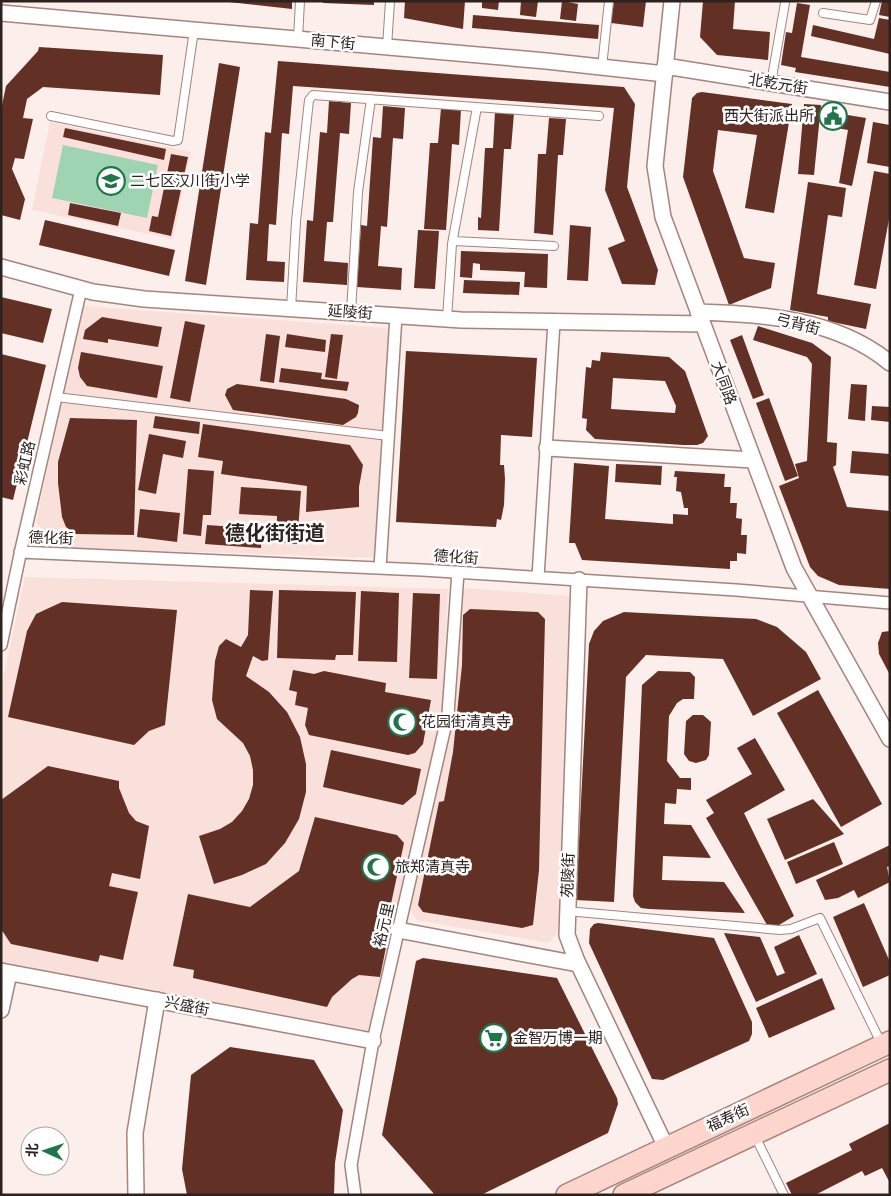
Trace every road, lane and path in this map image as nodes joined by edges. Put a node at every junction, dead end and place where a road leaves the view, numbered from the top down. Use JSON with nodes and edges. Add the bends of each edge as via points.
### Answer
{"nodes":[{"id":1,"x":300,"y":1,"type":"edge"},
{"id":2,"x":390,"y":1,"type":"edge"},
{"id":3,"x":609,"y":1,"type":"edge"},
{"id":4,"x":672,"y":1,"type":"edge"},
{"id":5,"x":876,"y":1,"type":"edge"},
{"id":6,"x":785,"y":3,"type":"dead end"},
{"id":7,"x":1,"y":13,"type":"edge"},
{"id":8,"x":823,"y":13,"type":"dead end"},
{"id":9,"x":194,"y":30,"type":"junction"},
{"id":10,"x":298,"y":39,"type":"junction"},
{"id":11,"x":387,"y":47,"type":"junction"},
{"id":12,"x":602,"y":66,"type":"junction"},
{"id":13,"x":665,"y":70,"type":"junction"},
{"id":14,"x":771,"y":83,"type":"junction"},
{"id":15,"x":370,"y":99,"type":"junction"},
{"id":16,"x":890,"y":102,"type":"edge"},
{"id":17,"x":477,"y":107,"type":"junction"},
{"id":18,"x":51,"y":116,"type":"dead end"},
{"id":19,"x":599,"y":116,"type":"dead end"},
{"id":20,"x":453,"y":241,"type":"junction"},
{"id":21,"x":554,"y":246,"type":"dead end"},
{"id":22,"x":1,"y":267,"type":"edge"},
{"id":23,"x":81,"y":288,"type":"junction"},
{"id":24,"x":292,"y":308,"type":"junction"},
{"id":25,"x":351,"y":312,"type":"junction"},
{"id":26,"x":396,"y":316,"type":"junction"},
{"id":27,"x":701,"y":318,"type":"junction"},
{"id":28,"x":447,"y":319,"type":"junction"},
{"id":29,"x":554,"y":322,"type":"junction"},
{"id":30,"x":890,"y":363,"type":"edge"},
{"id":31,"x":56,"y":397,"type":"junction"},
{"id":32,"x":389,"y":436,"type":"junction"},
{"id":33,"x":547,"y":448,"type":"junction"},
{"id":34,"x":753,"y":460,"type":"junction"},
{"id":35,"x":20,"y":552,"type":"junction"},
{"id":36,"x":380,"y":568,"type":"junction"},
{"id":37,"x":458,"y":572,"type":"junction"},
{"id":38,"x":538,"y":577,"type":"junction"},
{"id":39,"x":579,"y":580,"type":"junction"},
{"id":40,"x":811,"y":597,"type":"junction"},
{"id":41,"x":890,"y":603,"type":"edge"},
{"id":42,"x":1,"y":645,"type":"edge"},
{"id":43,"x":890,"y":739,"type":"edge"},
{"id":44,"x":566,"y":911,"type":"junction"},
{"id":45,"x":398,"y":930,"type":"junction"},
{"id":46,"x":578,"y":964,"type":"junction"},
{"id":47,"x":5,"y":972,"type":"edge"},
{"id":48,"x":157,"y":1000,"type":"junction"},
{"id":49,"x":1,"y":1010,"type":"edge"},
{"id":50,"x":373,"y":1041,"type":"junction"},
{"id":51,"x":886,"y":1044,"type":"edge"},
{"id":52,"x":890,"y":1070,"type":"edge"},
{"id":53,"x":753,"y":1133,"type":"junction"},
{"id":54,"x":666,"y":1147,"type":"junction"},
{"id":55,"x":136,"y":1195,"type":"edge"},
{"id":56,"x":355,"y":1195,"type":"edge"},
{"id":57,"x":567,"y":1195,"type":"edge"},
{"id":58,"x":624,"y":1195,"type":"edge"},
{"id":59,"x":784,"y":1195,"type":"edge"}],
"edges":[{"from":1,"to":10,"type":"lane"},
{"from":2,"to":11,"type":"lane"},
{"from":3,"to":12,"type":"lane"},
{"from":4,"to":13,"type":"street","name":"大同路"},
{"from":5,"to":8,"type":"lane","via":[[870,20]]},
{"from":6,"to":14,"type":"lane"},
{"from":7,"to":9,"type":"street","name":"南下街"},
{"from":9,"to":10,"type":"street","name":"南下街"},
{"from":9,"to":18,"type":"lane","via":[[178,140]]},
{"from":10,"to":11,"type":"street","name":"南下街"},
{"from":11,"to":12,"type":"street","name":"南下街"},
{"from":12,"to":13,"type":"street","name":"南下街"},
{"from":13,"to":14,"type":"street","name":"北乾元街"},
{"from":13,"to":27,"type":"street","name":"大同路","via":[[655,166],[657,189],[663,217]]},
{"from":14,"to":16,"type":"street","name":"北乾元街"},
{"from":15,"to":17,"type":"lane"},
{"from":15,"to":24,"type":"lane","via":[[313,94],[309,100],[296,221]]},
{"from":15,"to":25,"type":"lane","via":[[358,192]]},
{"from":17,"to":19,"type":"lane"},
{"from":17,"to":20,"type":"lane"},
{"from":20,"to":21,"type":"lane"},
{"from":20,"to":28,"type":"lane"},
{"from":22,"to":23,"type":"street","name":"延陵街"},
{"from":23,"to":24,"type":"street","name":"延陵街","via":[[144,299]]},
{"from":23,"to":31,"type":"street","name":"彩虹路"},
{"from":24,"to":25,"type":"street","name":"延陵街"},
{"from":25,"to":26,"type":"street","name":"延陵街"},
{"from":26,"to":28,"type":"street","name":"延陵街"},
{"from":26,"to":32,"type":"street"},
{"from":27,"to":29,"type":"street","name":"延陵街"},
{"from":27,"to":30,"type":"street","name":"弓背街","via":[[749,314],[805,322],[870,348]]},
{"from":27,"to":34,"type":"street","name":"大同路"},
{"from":28,"to":29,"type":"street","name":"延陵街"},
{"from":29,"to":33,"type":"street"},
{"from":31,"to":32,"type":"lane"},
{"from":31,"to":35,"type":"street","name":"彩虹路"},
{"from":32,"to":36,"type":"street"},
{"from":33,"to":34,"type":"street"},
{"from":33,"to":38,"type":"street"},
{"from":34,"to":40,"type":"street","name":"大同路","via":[[794,568]]},
{"from":35,"to":36,"type":"street","name":"德化街"},
{"from":35,"to":42,"type":"street","name":"彩虹路"},
{"from":36,"to":37,"type":"street","name":"德化街"},
{"from":37,"to":38,"type":"street","name":"德化街"},
{"from":37,"to":45,"type":"street","name":"裕元里","via":[[448,714]]},
{"from":38,"to":39,"type":"street","name":"德化街"},
{"from":39,"to":40,"type":"street","name":"德化街"},
{"from":39,"to":44,"type":"street","name":"苑陵街"},
{"from":40,"to":41,"type":"street","name":"德化街"},
{"from":40,"to":43,"type":"street","name":"大同路"},
{"from":44,"to":46,"type":"street","name":"苑陵街","via":[[567,935]]},
{"from":44,"to":51,"type":"lane","via":[[780,930],[820,918]]},
{"from":45,"to":46,"type":"street"},
{"from":45,"to":50,"type":"street","name":"裕元里"},
{"from":46,"to":54,"type":"street","name":"苑陵街"},
{"from":47,"to":48,"type":"street","name":"兴盛街"},
{"from":47,"to":49,"type":"street"},
{"from":48,"to":50,"type":"street","name":"兴盛街"},
{"from":48,"to":55,"type":"street","via":[[135,1133]]},
{"from":50,"to":56,"type":"street","name":"裕元里","via":[[351,1166]]},
{"from":51,"to":54,"type":"main road","name":"福寿街"},
{"from":52,"to":53,"type":"main road","name":"福寿街"},
{"from":53,"to":58,"type":"main road","name":"福寿街"},
{"from":53,"to":59,"type":"lane"},
{"from":54,"to":57,"type":"main road","name":"福寿街"}]}
